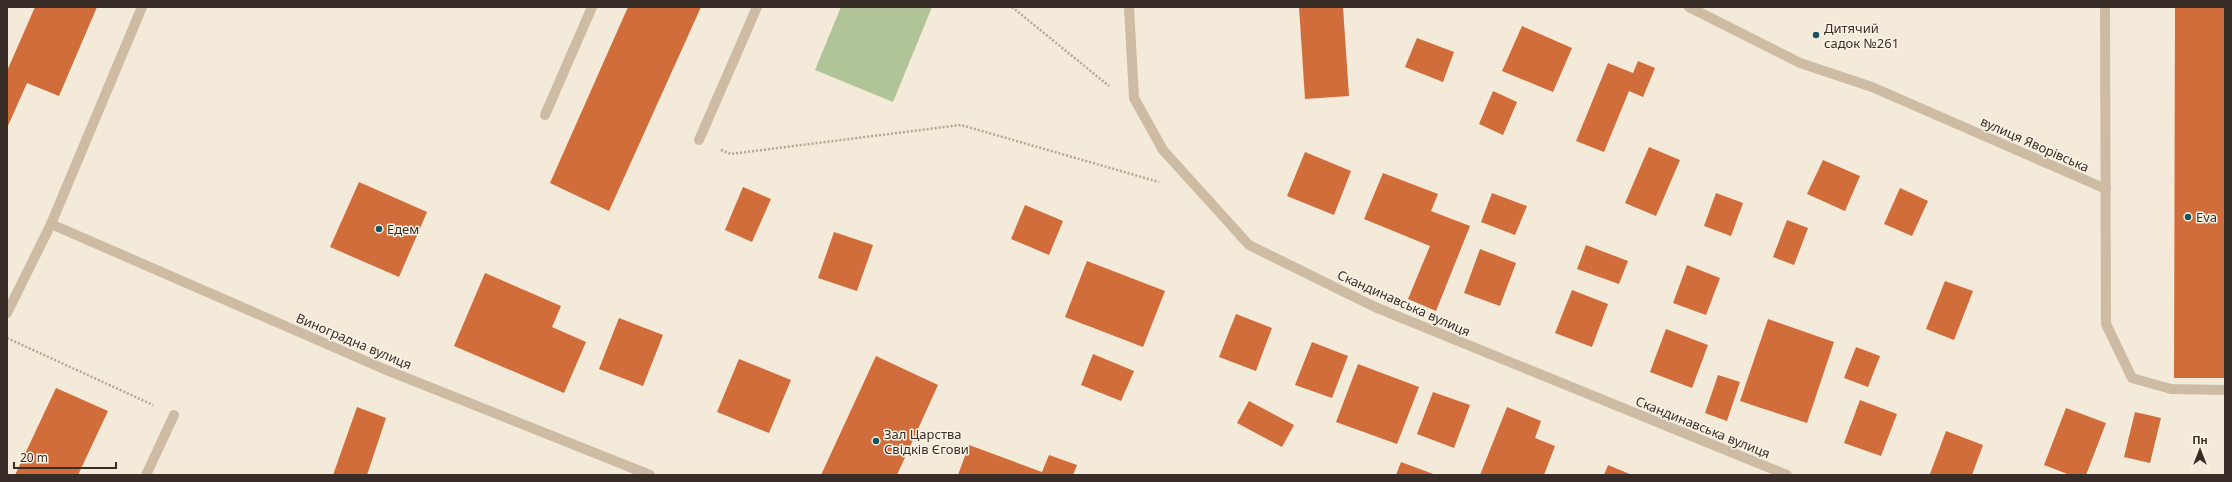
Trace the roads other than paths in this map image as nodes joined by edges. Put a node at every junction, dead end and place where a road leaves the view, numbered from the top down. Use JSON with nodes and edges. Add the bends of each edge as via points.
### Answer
{"nodes":[{"id":1,"x":142,"y":7,"type":"edge"},
{"id":2,"x":592,"y":7,"type":"edge"},
{"id":3,"x":757,"y":7,"type":"edge"},
{"id":4,"x":1129,"y":7,"type":"edge"},
{"id":5,"x":1689,"y":7,"type":"edge"},
{"id":6,"x":2104,"y":7,"type":"edge"},
{"id":7,"x":545,"y":115,"type":"dead end"},
{"id":8,"x":699,"y":140,"type":"road end"},
{"id":9,"x":2106,"y":189,"type":"junction"},
{"id":10,"x":51,"y":224,"type":"junction"},
{"id":11,"x":8,"y":310,"type":"edge"},
{"id":12,"x":2225,"y":390,"type":"edge"},
{"id":13,"x":174,"y":415,"type":"road end"},
{"id":14,"x":146,"y":475,"type":"edge"},
{"id":15,"x":650,"y":475,"type":"edge"},
{"id":16,"x":1787,"y":475,"type":"edge"}],
"edges":[{"from":1,"to":10,"type":"street"},
{"from":2,"to":7,"type":"street"},
{"from":3,"to":8,"type":"street"},
{"from":4,"to":16,"type":"street","name":"Скандинавська вулиця","via":[[1134,98],[1163,150],[1249,245],[1375,307]]},
{"from":5,"to":9,"type":"street","name":"вулиця Яворівська","via":[[1800,63],[1872,87]]},
{"from":6,"to":9,"type":"street"},
{"from":9,"to":12,"type":"street","via":[[2106,324],[2132,378],[2170,389]]},
{"from":10,"to":11,"type":"street"},
{"from":10,"to":15,"type":"street","name":"Виноградна вулиця","via":[[384,369]]},
{"from":13,"to":14,"type":"street"}]}
